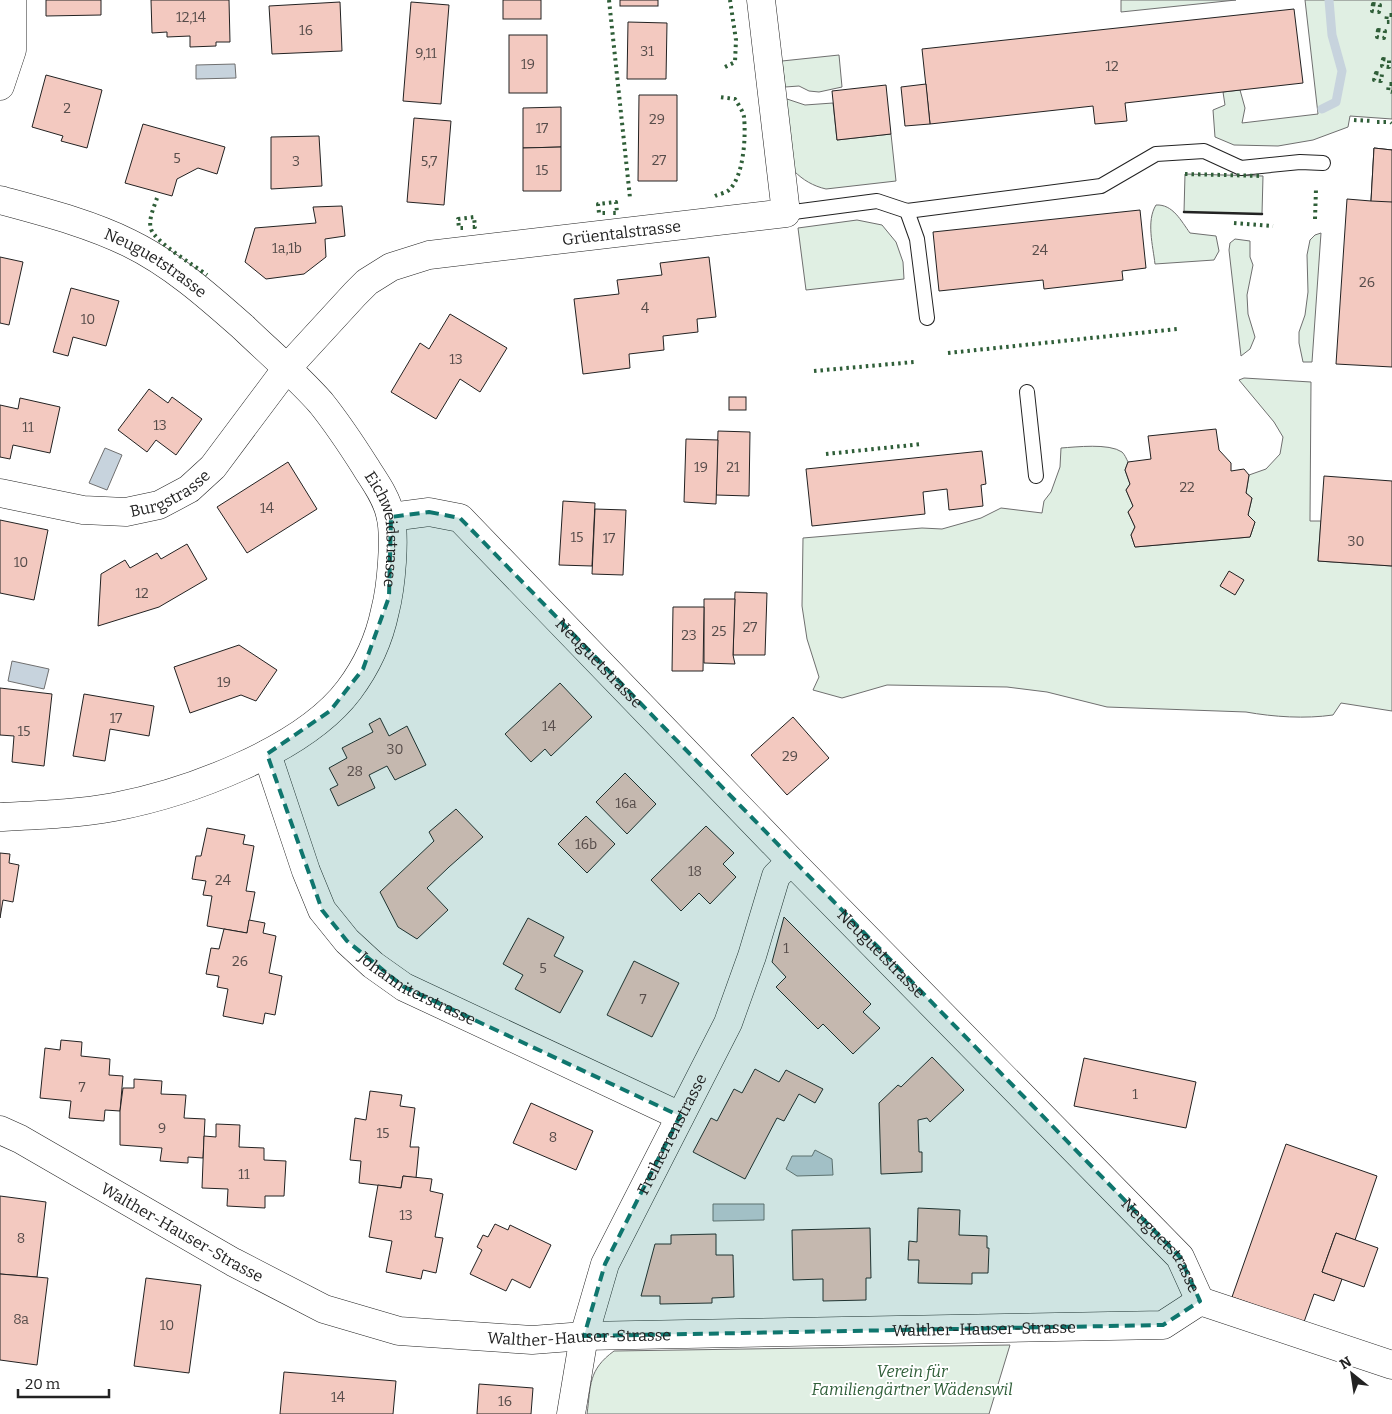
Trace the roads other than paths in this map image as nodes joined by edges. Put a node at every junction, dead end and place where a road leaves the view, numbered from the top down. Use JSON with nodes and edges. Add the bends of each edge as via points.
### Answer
{"nodes":[{"id":1,"x":12,"y":0,"type":"edge"},
{"id":2,"x":761,"y":0,"type":"edge"},
{"id":3,"x":0,"y":86,"type":"edge"},
{"id":4,"x":1323,"y":162,"type":"dead end"},
{"id":5,"x":0,"y":200,"type":"edge"},
{"id":6,"x":907,"y":211,"type":"junction"},
{"id":7,"x":786,"y":213,"type":"junction"},
{"id":8,"x":927,"y":318,"type":"dead end"},
{"id":9,"x":287,"y":368,"type":"junction"},
{"id":10,"x":1028,"y":392,"type":"dead end"},
{"id":11,"x":1036,"y":476,"type":"dead end"},
{"id":12,"x":0,"y":493,"type":"edge"},
{"id":13,"x":391,"y":517,"type":"junction"},
{"id":14,"x":267,"y":754,"type":"junction"},
{"id":15,"x":0,"y":817,"type":"edge"},
{"id":16,"x":791,"y":861,"type":"junction"},
{"id":17,"x":680,"y":1116,"type":"junction"},
{"id":18,"x":0,"y":1130,"type":"edge"},
{"id":19,"x":1200,"y":1301,"type":"junction"},
{"id":20,"x":584,"y":1336,"type":"junction"},
{"id":21,"x":1392,"y":1364,"type":"edge"},
{"id":22,"x":571,"y":1414,"type":"edge"}],
"edges":[{"from":1,"to":3,"type":"street","via":[[12,50]]},
{"from":2,"to":7,"type":"street"},
{"from":4,"to":6,"type":"lane","via":[[1241,168],[1204,151],[1156,154],[1101,186]]},
{"from":5,"to":9,"type":"street","name":"Neuguetstrasse","via":[[76,222],[128,243],[159,260],[198,288]]},
{"from":6,"to":7,"type":"lane","via":[[877,201]]},
{"from":6,"to":8,"type":"lane","via":[[917,239]]},
{"from":7,"to":9,"type":"street","name":"Grüentalstrasse","via":[[429,255],[391,267],[367,282]]},
{"from":9,"to":12,"type":"street","name":"Burgstrasse","via":[[213,467],[188,489],[159,505],[126,512],[83,510]]},
{"from":9,"to":13,"type":"street","name":"Eichweidstrasse","via":[[320,403],[349,442],[381,492]]},
{"from":10,"to":11,"type":"lane"},
{"from":13,"to":14,"type":"street","name":"Eichweidstrasse","via":[[389,597],[373,650],[348,692],[330,710]]},
{"from":13,"to":16,"type":"street","name":"Neuguetstrasse","via":[[429,512],[460,518]]},
{"from":14,"to":15,"type":"street","name":"Eichweidstrasse","via":[[199,784],[115,807]]},
{"from":14,"to":17,"type":"street","name":"Johanniterstrasse","via":[[322,910],[346,941],[373,965],[404,987]]},
{"from":16,"to":17,"type":"street","name":"Freiherrenstrasse","via":[[776,876],[728,1023]]},
{"from":16,"to":19,"type":"street","name":"Neuguetstrasse","via":[[1180,1257]]},
{"from":17,"to":20,"type":"street","name":"Freiherrenstrasse","via":[[605,1264]]},
{"from":18,"to":20,"type":"street","name":"Walther-Hauser-Strasse","via":[[233,1262],[324,1309],[399,1331],[532,1340]]},
{"from":19,"to":20,"type":"street","name":"Walther-Hauser-Strasse","via":[[1163,1325]]},
{"from":19,"to":21,"type":"street","name":"Neuguetstrasse"},
{"from":20,"to":22,"type":"street","name":"Freiherrenstrasse"}]}
